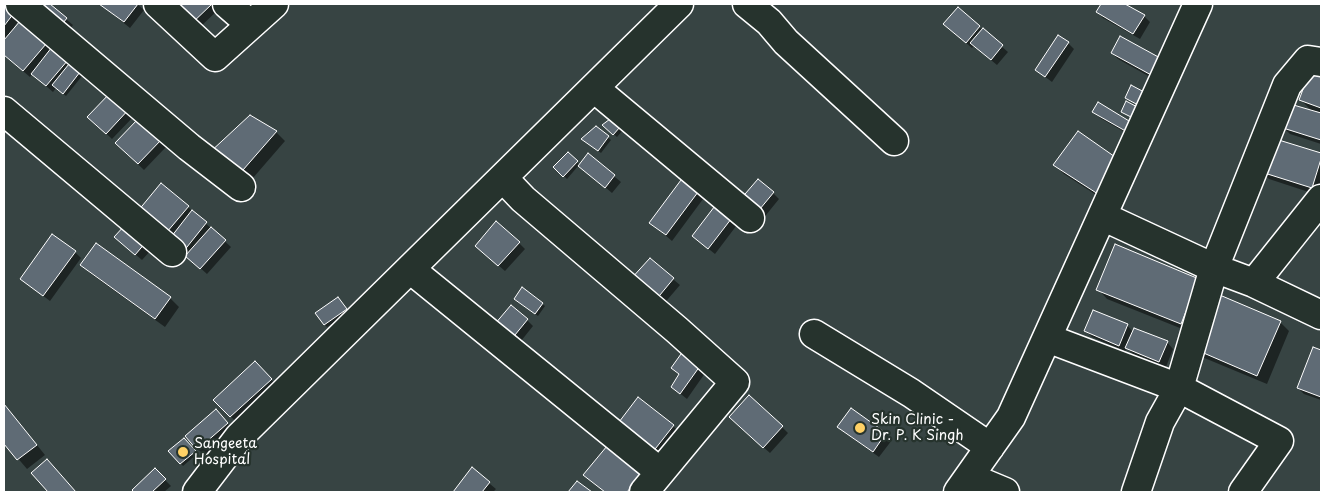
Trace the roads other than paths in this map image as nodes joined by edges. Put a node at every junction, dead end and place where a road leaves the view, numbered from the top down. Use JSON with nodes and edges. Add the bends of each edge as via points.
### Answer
{"nodes":[{"id":1,"x":20,"y":4,"type":"edge"},
{"id":2,"x":158,"y":4,"type":"edge"},
{"id":3,"x":227,"y":4,"type":"edge"},
{"id":4,"x":274,"y":4,"type":"edge"},
{"id":5,"x":679,"y":4,"type":"edge"},
{"id":6,"x":747,"y":4,"type":"edge"},
{"id":7,"x":1198,"y":4,"type":"edge"},
{"id":8,"x":250,"y":24,"type":"junction"},
{"id":9,"x":1321,"y":62,"type":"edge"},
{"id":10,"x":594,"y":88,"type":"junction"},
{"id":11,"x":4,"y":111,"type":"edge"},
{"id":12,"x":894,"y":141,"type":"dead end"},
{"id":13,"x":503,"y":178,"type":"junction"},
{"id":14,"x":241,"y":187,"type":"dead end"},
{"id":15,"x":1321,"y":199,"type":"edge"},
{"id":16,"x":1102,"y":216,"type":"junction"},
{"id":17,"x":750,"y":218,"type":"dead end"},
{"id":18,"x":172,"y":252,"type":"dead end"},
{"id":19,"x":1214,"y":268,"type":"junction"},
{"id":20,"x":410,"y":269,"type":"junction"},
{"id":21,"x":1254,"y":283,"type":"junction"},
{"id":22,"x":1321,"y":315,"type":"edge"},
{"id":23,"x":814,"y":334,"type":"dead end"},
{"id":24,"x":1047,"y":338,"type":"junction"},
{"id":25,"x":1179,"y":388,"type":"junction"},
{"id":26,"x":990,"y":447,"type":"junction"},
{"id":27,"x":652,"y":482,"type":"edge"},
{"id":28,"x":964,"y":485,"type":"edge"},
{"id":29,"x":198,"y":492,"type":"edge"},
{"id":30,"x":1005,"y":492,"type":"edge"},
{"id":31,"x":1136,"y":492,"type":"edge"},
{"id":32,"x":1243,"y":492,"type":"edge"}],
"edges":[{"from":1,"to":14,"type":"street"},
{"from":2,"to":8,"type":"street","via":[[215,57]]},
{"from":3,"to":8,"type":"street"},
{"from":4,"to":8,"type":"street"},
{"from":5,"to":10,"type":"street"},
{"from":6,"to":12,"type":"street"},
{"from":7,"to":16,"type":"street"},
{"from":9,"to":19,"type":"street","via":[[1308,60],[1287,85]]},
{"from":10,"to":13,"type":"street"},
{"from":10,"to":17,"type":"street"},
{"from":11,"to":18,"type":"street"},
{"from":13,"to":20,"type":"street"},
{"from":13,"to":27,"type":"street","via":[[523,199],[735,382]]},
{"from":15,"to":21,"type":"street"},
{"from":16,"to":19,"type":"street"},
{"from":16,"to":24,"type":"street"},
{"from":19,"to":21,"type":"street"},
{"from":19,"to":25,"type":"street"},
{"from":20,"to":27,"type":"street"},
{"from":20,"to":29,"type":"street","via":[[239,437]]},
{"from":21,"to":22,"type":"street"},
{"from":23,"to":26,"type":"street","via":[[911,393]]},
{"from":24,"to":25,"type":"street"},
{"from":24,"to":26,"type":"street","via":[[1011,417]]},
{"from":25,"to":31,"type":"street","via":[[1160,422]]},
{"from":25,"to":32,"type":"street","via":[[1279,441]]},
{"from":26,"to":28,"type":"street"},
{"from":28,"to":30,"type":"street"}]}
